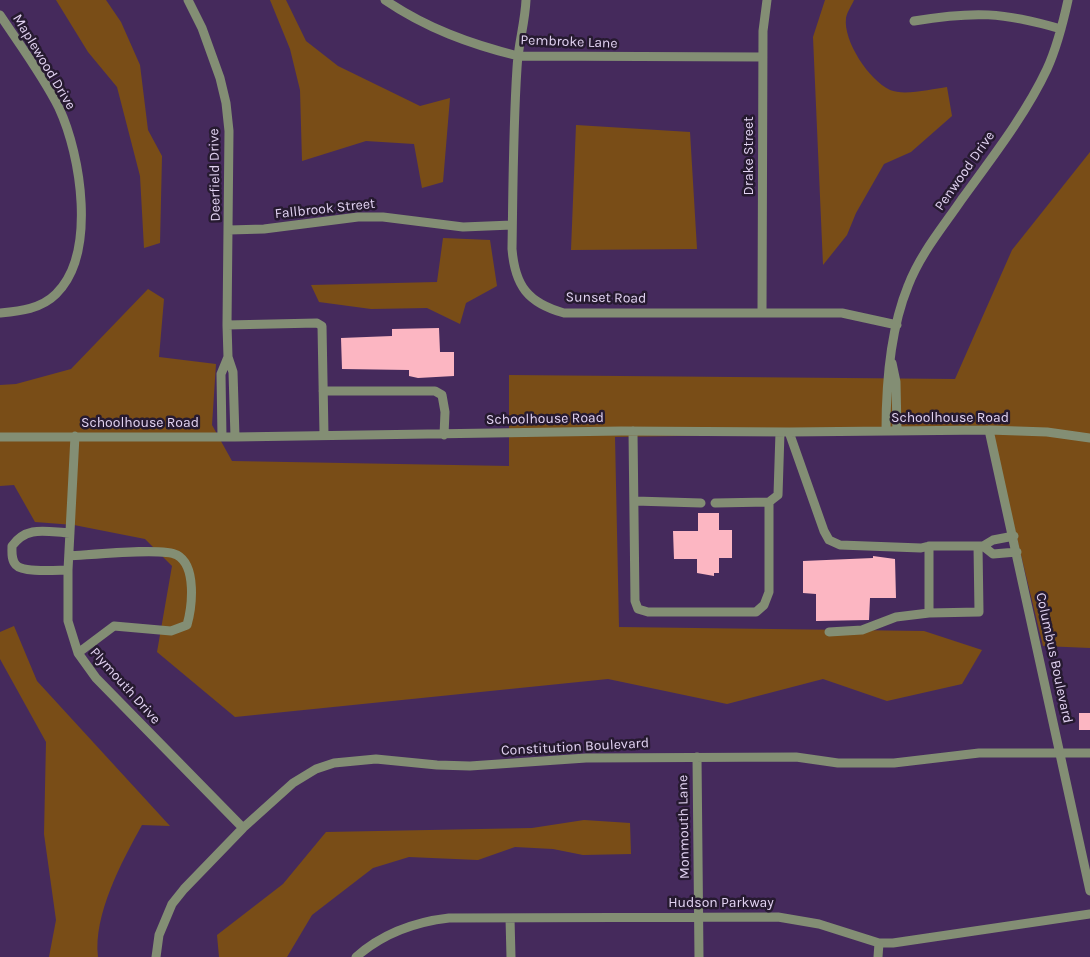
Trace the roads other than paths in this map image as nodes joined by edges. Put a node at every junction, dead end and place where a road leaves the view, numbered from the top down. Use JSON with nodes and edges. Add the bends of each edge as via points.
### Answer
{"nodes":[{"id":1,"x":188,"y":0,"type":"edge"},
{"id":2,"x":385,"y":0,"type":"edge"},
{"id":3,"x":526,"y":0,"type":"edge"},
{"id":4,"x":767,"y":0,"type":"edge"},
{"id":5,"x":1068,"y":0,"type":"edge"},
{"id":6,"x":0,"y":15,"type":"edge"},
{"id":7,"x":914,"y":21,"type":"dead end"},
{"id":8,"x":1061,"y":29,"type":"junction"},
{"id":9,"x":518,"y":56,"type":"junction"},
{"id":10,"x":763,"y":57,"type":"junction"},
{"id":11,"x":512,"y":225,"type":"junction"},
{"id":12,"x":229,"y":230,"type":"junction"},
{"id":13,"x":0,"y":312,"type":"edge"},
{"id":14,"x":762,"y":312,"type":"junction"},
{"id":15,"x":227,"y":325,"type":"junction"},
{"id":16,"x":897,"y":325,"type":"junction"},
{"id":17,"x":228,"y":357,"type":"junction"},
{"id":18,"x":891,"y":360,"type":"junction"},
{"id":19,"x":323,"y":391,"type":"junction"},
{"id":20,"x":989,"y":430,"type":"junction"},
{"id":21,"x":633,"y":431,"type":"junction"},
{"id":22,"x":897,"y":431,"type":"junction"},
{"id":23,"x":784,"y":432,"type":"junction"},
{"id":24,"x":886,"y":432,"type":"junction"},
{"id":25,"x":324,"y":435,"type":"junction"},
{"id":26,"x":444,"y":435,"type":"junction"},
{"id":27,"x":75,"y":436,"type":"junction"},
{"id":28,"x":0,"y":437,"type":"edge"},
{"id":29,"x":222,"y":437,"type":"junction"},
{"id":30,"x":235,"y":437,"type":"junction"},
{"id":31,"x":1090,"y":438,"type":"edge"},
{"id":32,"x":635,"y":501,"type":"junction"},
{"id":33,"x":769,"y":502,"type":"junction"},
{"id":34,"x":701,"y":503,"type":"dead end"},
{"id":35,"x":714,"y":503,"type":"dead end"},
{"id":36,"x":70,"y":533,"type":"junction"},
{"id":37,"x":1014,"y":536,"type":"junction"},
{"id":38,"x":929,"y":546,"type":"junction"},
{"id":39,"x":981,"y":546,"type":"junction"},
{"id":40,"x":1017,"y":552,"type":"junction"},
{"id":41,"x":69,"y":556,"type":"junction"},
{"id":42,"x":68,"y":570,"type":"junction"},
{"id":43,"x":929,"y":613,"type":"junction"},
{"id":44,"x":829,"y":632,"type":"dead end"},
{"id":45,"x":78,"y":654,"type":"junction"},
{"id":46,"x":1060,"y":753,"type":"junction"},
{"id":47,"x":1090,"y":753,"type":"edge"},
{"id":48,"x":697,"y":757,"type":"junction"},
{"id":49,"x":243,"y":828,"type":"junction"},
{"id":50,"x":1090,"y":892,"type":"edge"},
{"id":51,"x":1090,"y":914,"type":"edge"},
{"id":52,"x":699,"y":917,"type":"junction"},
{"id":53,"x":510,"y":918,"type":"junction"},
{"id":54,"x":879,"y":943,"type":"junction"},
{"id":55,"x":156,"y":957,"type":"edge"},
{"id":56,"x":356,"y":957,"type":"edge"},
{"id":57,"x":511,"y":957,"type":"edge"},
{"id":58,"x":699,"y":957,"type":"edge"},
{"id":59,"x":878,"y":957,"type":"edge"}],
"edges":[{"from":1,"to":12,"type":"street","name":"Deerfield Drive","via":[[205,36],[226,103]]},
{"from":2,"to":9,"type":"street","name":"Pembroke Lane","via":[[431,28],[483,48]]},
{"from":3,"to":9,"type":"street","name":"Sunset Road","via":[[525,25]]},
{"from":4,"to":10,"type":"street","name":"Drake Street"},
{"from":5,"to":8,"type":"street","name":"Penwood Drive"},
{"from":6,"to":13,"type":"street","name":"Maplewood Drive","via":[[59,109],[72,147],[82,215],[80,245],[67,282],[55,295],[25,311]]},
{"from":7,"to":8,"type":"street","via":[[970,13],[1009,16]]},
{"from":8,"to":16,"type":"street","name":"Penwood Drive","via":[[1036,89],[919,262],[907,287]]},
{"from":9,"to":10,"type":"street","name":"Pembroke Lane"},
{"from":9,"to":11,"type":"street","name":"Sunset Road"},
{"from":10,"to":14,"type":"street","name":"Drake Street"},
{"from":11,"to":12,"type":"street","name":"Fallbrook Street","via":[[463,227],[358,217],[264,229]]},
{"from":11,"to":14,"type":"street","name":"Sunset Road","via":[[513,270],[519,284],[529,296],[551,310],[564,313]]},
{"from":12,"to":15,"type":"street","name":"Deerfield Drive"},
{"from":14,"to":16,"type":"street","name":"Sunset Road","via":[[842,313]]},
{"from":15,"to":17,"type":"street","name":"Deerfield Drive"},
{"from":15,"to":19,"type":"street","via":[[317,323],[322,326]]},
{"from":16,"to":18,"type":"street","name":"Penwood Drive"},
{"from":17,"to":29,"type":"street","name":"Deerfield Drive","via":[[221,374]]},
{"from":17,"to":30,"type":"street","name":"Deerfield Drive","via":[[233,372]]},
{"from":18,"to":22,"type":"street","name":"Penwood Drive","via":[[896,382]]},
{"from":18,"to":24,"type":"street","name":"Penwood Drive","via":[[886,383]]},
{"from":19,"to":25,"type":"street"},
{"from":19,"to":26,"type":"street","via":[[435,391],[442,395]]},
{"from":20,"to":22,"type":"street","name":"Schoolhouse Road"},
{"from":20,"to":31,"type":"street","name":"Schoolhouse Road","via":[[1047,432]]},
{"from":20,"to":37,"type":"street","name":"Columbus Boulevard"},
{"from":21,"to":23,"type":"street","name":"Schoolhouse Road"},
{"from":21,"to":26,"type":"street","name":"Schoolhouse Road"},
{"from":21,"to":32,"type":"street"},
{"from":22,"to":24,"type":"street","name":"Schoolhouse Road"},
{"from":23,"to":24,"type":"street","name":"Schoolhouse Road"},
{"from":23,"to":33,"type":"street","via":[[778,495]]},
{"from":23,"to":38,"type":"street","via":[[830,540],[840,545]]},
{"from":25,"to":26,"type":"street","name":"Schoolhouse Road"},
{"from":25,"to":30,"type":"street","name":"Schoolhouse Road"},
{"from":27,"to":28,"type":"street","name":"Schoolhouse Road"},
{"from":27,"to":29,"type":"street","name":"Schoolhouse Road"},
{"from":27,"to":36,"type":"street","name":"Plymouth Drive"},
{"from":29,"to":30,"type":"street","name":"Schoolhouse Road"},
{"from":32,"to":33,"type":"street","via":[[635,601],[638,608],[648,612],[756,612],[764,605],[769,592]]},
{"from":32,"to":34,"type":"street"},
{"from":33,"to":35,"type":"street"},
{"from":36,"to":41,"type":"street","name":"Plymouth Drive"},
{"from":36,"to":42,"type":"street","via":[[32,531],[24,533],[12,546],[15,565],[22,569]]},
{"from":37,"to":39,"type":"street"},
{"from":37,"to":40,"type":"street","name":"Columbus Boulevard"},
{"from":38,"to":39,"type":"street"},
{"from":38,"to":43,"type":"street"},
{"from":39,"to":40,"type":"street","via":[[994,554]]},
{"from":39,"to":43,"type":"street","via":[[979,612]]},
{"from":40,"to":46,"type":"street","name":"Columbus Boulevard"},
{"from":41,"to":42,"type":"street","name":"Plymouth Drive"},
{"from":41,"to":45,"type":"street","via":[[143,552],[176,554],[184,561],[190,577],[192,607],[187,624],[171,631],[114,626]]},
{"from":42,"to":45,"type":"street","name":"Plymouth Drive","via":[[68,621]]},
{"from":43,"to":44,"type":"street","via":[[889,619],[862,630]]},
{"from":45,"to":49,"type":"street","name":"Plymouth Drive","via":[[96,678]]},
{"from":46,"to":47,"type":"street","name":"Constitution Boulevard"},
{"from":46,"to":48,"type":"street","name":"Constitution Boulevard","via":[[979,753],[858,764],[796,757]]},
{"from":46,"to":50,"type":"street","name":"Columbus Boulevard"},
{"from":48,"to":49,"type":"street","name":"Constitution Boulevard","via":[[586,758],[470,766],[376,758],[355,760],[316,769],[293,782]]},
{"from":48,"to":52,"type":"street","name":"Monmouth Lane"},
{"from":49,"to":55,"type":"street","name":"Constitution Boulevard","via":[[172,904],[159,936]]},
{"from":51,"to":54,"type":"street","name":"Hudson Parkway"},
{"from":52,"to":53,"type":"street","name":"Hudson Parkway"},
{"from":52,"to":54,"type":"street","name":"Hudson Parkway","via":[[778,917],[819,924]]},
{"from":52,"to":58,"type":"street","name":"Monmouth Lane"},
{"from":53,"to":56,"type":"street","name":"Hudson Parkway","via":[[449,918],[405,926]]},
{"from":53,"to":57,"type":"street"},
{"from":54,"to":59,"type":"street"}]}
